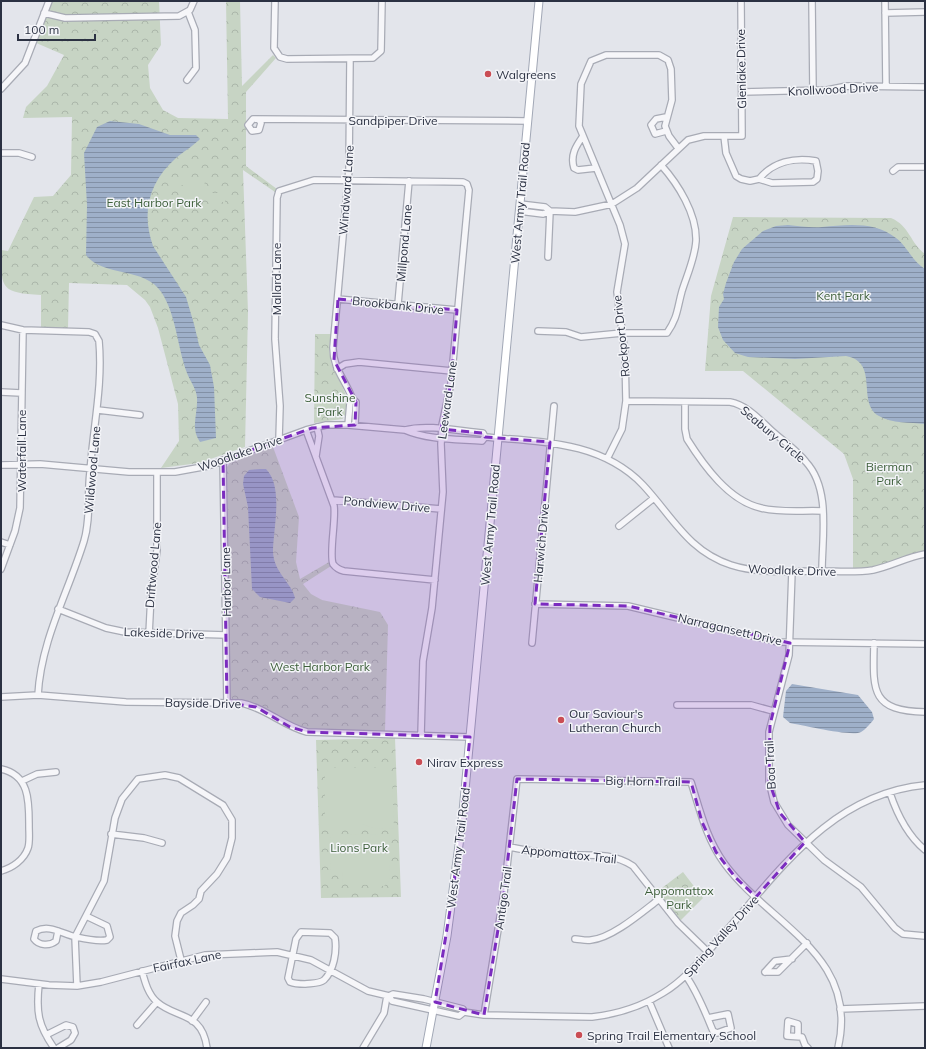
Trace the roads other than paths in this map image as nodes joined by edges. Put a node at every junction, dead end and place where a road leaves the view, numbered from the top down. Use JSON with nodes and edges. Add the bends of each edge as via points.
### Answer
{"nodes":[{"id":1,"x":49,"y":1,"type":"edge"},
{"id":2,"x":194,"y":1,"type":"edge"},
{"id":3,"x":275,"y":1,"type":"edge"},
{"id":4,"x":382,"y":1,"type":"edge"},
{"id":5,"x":539,"y":1,"type":"edge"},
{"id":6,"x":741,"y":1,"type":"edge"},
{"id":7,"x":812,"y":1,"type":"edge"},
{"id":8,"x":885,"y":1,"type":"edge"},
{"id":9,"x":188,"y":12,"type":"junction"},
{"id":10,"x":925,"y":12,"type":"edge"},
{"id":11,"x":44,"y":13,"type":"junction"},
{"id":12,"x":885,"y":13,"type":"junction"},
{"id":13,"x":350,"y":59,"type":"junction"},
{"id":14,"x":187,"y":80,"type":"dead end"},
{"id":15,"x":886,"y":86,"type":"junction"},
{"id":16,"x":925,"y":87,"type":"edge"},
{"id":17,"x":1,"y":89,"type":"edge"},
{"id":18,"x":813,"y":91,"type":"junction"},
{"id":19,"x":742,"y":92,"type":"junction"},
{"id":20,"x":666,"y":117,"type":"junction"},
{"id":21,"x":259,"y":120,"type":"dead end"},
{"id":22,"x":350,"y":120,"type":"junction"},
{"id":23,"x":528,"y":121,"type":"junction"},
{"id":24,"x":666,"y":131,"type":"junction"},
{"id":25,"x":583,"y":136,"type":"junction"},
{"id":26,"x":724,"y":136,"type":"junction"},
{"id":27,"x":678,"y":148,"type":"junction"},
{"id":28,"x":1,"y":153,"type":"edge"},
{"id":29,"x":32,"y":157,"type":"dead end"},
{"id":30,"x":661,"y":165,"type":"junction"},
{"id":31,"x":925,"y":167,"type":"edge"},
{"id":32,"x":596,"y":168,"type":"junction"},
{"id":33,"x":893,"y":171,"type":"dead end"},
{"id":34,"x":759,"y":179,"type":"junction"},
{"id":35,"x":348,"y":181,"type":"junction"},
{"id":36,"x":409,"y":181,"type":"junction"},
{"id":37,"x":612,"y":204,"type":"junction"},
{"id":38,"x":520,"y":208,"type":"junction"},
{"id":39,"x":550,"y":211,"type":"junction"},
{"id":40,"x":548,"y":257,"type":"dead end"},
{"id":41,"x":338,"y":299,"type":"junction"},
{"id":42,"x":398,"y":304,"type":"junction"},
{"id":43,"x":457,"y":310,"type":"junction"},
{"id":44,"x":1,"y":325,"type":"edge"},
{"id":45,"x":23,"y":330,"type":"junction"},
{"id":46,"x":538,"y":331,"type":"dead end"},
{"id":47,"x":622,"y":333,"type":"junction"},
{"id":48,"x":336,"y":369,"type":"junction"},
{"id":49,"x":452,"y":371,"type":"junction"},
{"id":50,"x":1,"y":392,"type":"edge"},
{"id":51,"x":22,"y":393,"type":"junction"},
{"id":52,"x":352,"y":400,"type":"junction"},
{"id":53,"x":626,"y":401,"type":"junction"},
{"id":54,"x":685,"y":402,"type":"junction"},
{"id":55,"x":554,"y":406,"type":"dead end"},
{"id":56,"x":98,"y":410,"type":"junction"},
{"id":57,"x":140,"y":415,"type":"dead end"},
{"id":58,"x":348,"y":425,"type":"junction"},
{"id":59,"x":355,"y":426,"type":"junction"},
{"id":60,"x":317,"y":427,"type":"junction"},
{"id":61,"x":442,"y":429,"type":"junction"},
{"id":62,"x":306,"y":430,"type":"junction"},
{"id":63,"x":405,"y":430,"type":"junction"},
{"id":64,"x":441,"y":437,"type":"junction"},
{"id":65,"x":485,"y":437,"type":"junction"},
{"id":66,"x":498,"y":438,"type":"junction"},
{"id":67,"x":279,"y":439,"type":"junction"},
{"id":68,"x":550,"y":442,"type":"junction"},
{"id":69,"x":316,"y":456,"type":"junction"},
{"id":70,"x":607,"y":459,"type":"junction"},
{"id":71,"x":223,"y":460,"type":"junction"},
{"id":72,"x":21,"y":464,"type":"junction"},
{"id":73,"x":1,"y":465,"type":"edge"},
{"id":74,"x":90,"y":468,"type":"junction"},
{"id":75,"x":157,"y":472,"type":"junction"},
{"id":76,"x":654,"y":498,"type":"junction"},
{"id":77,"x":332,"y":500,"type":"junction"},
{"id":78,"x":441,"y":508,"type":"junction"},
{"id":79,"x":822,"y":510,"type":"junction"},
{"id":80,"x":619,"y":526,"type":"dead end"},
{"id":81,"x":1,"y":542,"type":"edge"},
{"id":82,"x":10,"y":545,"type":"junction"},
{"id":83,"x":925,"y":554,"type":"edge"},
{"id":84,"x":1,"y":569,"type":"edge"},
{"id":85,"x":792,"y":571,"type":"junction"},
{"id":86,"x":822,"y":571,"type":"junction"},
{"id":87,"x":435,"y":580,"type":"junction"},
{"id":88,"x":535,"y":604,"type":"junction"},
{"id":89,"x":58,"y":609,"type":"junction"},
{"id":90,"x":149,"y":634,"type":"junction"},
{"id":91,"x":226,"y":635,"type":"junction"},
{"id":92,"x":532,"y":643,"type":"dead end"},
{"id":93,"x":790,"y":643,"type":"junction"},
{"id":94,"x":874,"y":643,"type":"junction"},
{"id":95,"x":925,"y":644,"type":"edge"},
{"id":96,"x":38,"y":695,"type":"junction"},
{"id":97,"x":1,"y":697,"type":"edge"},
{"id":98,"x":227,"y":703,"type":"junction"},
{"id":99,"x":677,"y":705,"type":"dead end"},
{"id":100,"x":773,"y":712,"type":"junction"},
{"id":101,"x":925,"y":712,"type":"edge"},
{"id":102,"x":421,"y":735,"type":"junction"},
{"id":103,"x":470,"y":737,"type":"junction"},
{"id":104,"x":1,"y":769,"type":"edge"},
{"id":105,"x":56,"y":772,"type":"dead end"},
{"id":106,"x":517,"y":779,"type":"joint"},
{"id":107,"x":22,"y":781,"type":"junction"},
{"id":108,"x":925,"y":785,"type":"edge"},
{"id":109,"x":890,"y":793,"type":"junction"},
{"id":110,"x":111,"y":834,"type":"junction"},
{"id":111,"x":805,"y":842,"type":"junction"},
{"id":112,"x":162,"y":843,"type":"dead end"},
{"id":113,"x":510,"y":847,"type":"junction"},
{"id":114,"x":925,"y":850,"type":"edge"},
{"id":115,"x":1,"y":871,"type":"edge"},
{"id":116,"x":756,"y":897,"type":"junction"},
{"id":117,"x":658,"y":900,"type":"junction"},
{"id":118,"x":86,"y":916,"type":"junction"},
{"id":119,"x":58,"y":931,"type":"dead end"},
{"id":120,"x":925,"y":936,"type":"edge"},
{"id":121,"x":75,"y":937,"type":"junction"},
{"id":122,"x":575,"y":939,"type":"dead end"},
{"id":123,"x":807,"y":943,"type":"junction"},
{"id":124,"x":708,"y":952,"type":"junction"},
{"id":125,"x":293,"y":955,"type":"junction"},
{"id":126,"x":792,"y":959,"type":"dead end"},
{"id":127,"x":181,"y":960,"type":"junction"},
{"id":128,"x":330,"y":970,"type":"junction"},
{"id":129,"x":142,"y":971,"type":"junction"},
{"id":130,"x":686,"y":976,"type":"junction"},
{"id":131,"x":1,"y":979,"type":"edge"},
{"id":132,"x":39,"y":984,"type":"junction"},
{"id":133,"x":77,"y":986,"type":"junction"},
{"id":134,"x":388,"y":996,"type":"junction"},
{"id":135,"x":649,"y":1001,"type":"junction"},
{"id":136,"x":156,"y":1002,"type":"junction"},
{"id":137,"x":206,"y":1002,"type":"dead end"},
{"id":138,"x":434,"y":1006,"type":"junction"},
{"id":139,"x":925,"y":1006,"type":"edge"},
{"id":140,"x":840,"y":1009,"type":"junction"},
{"id":141,"x":484,"y":1016,"type":"junction"},
{"id":142,"x":708,"y":1018,"type":"junction"},
{"id":143,"x":192,"y":1021,"type":"junction"},
{"id":144,"x":137,"y":1025,"type":"dead end"},
{"id":145,"x":46,"y":1035,"type":"junction"},
{"id":146,"x":798,"y":1036,"type":"dead end"},
{"id":147,"x":54,"y":1048,"type":"edge"},
{"id":148,"x":58,"y":1048,"type":"edge"},
{"id":149,"x":207,"y":1048,"type":"edge"},
{"id":150,"x":363,"y":1048,"type":"edge"},
{"id":151,"x":426,"y":1048,"type":"edge"},
{"id":152,"x":669,"y":1048,"type":"edge"},
{"id":153,"x":808,"y":1048,"type":"edge"},
{"id":154,"x":838,"y":1048,"type":"edge"}],
"edges":[{"from":1,"to":11,"type":"street"},
{"from":2,"to":9,"type":"street"},
{"from":3,"to":13,"type":"street","via":[[274,48],[280,57]]},
{"from":4,"to":13,"type":"street","via":[[382,48],[379,54],[370,59]]},
{"from":5,"to":23,"type":"main road","name":"West Army Trail Road"},
{"from":6,"to":19,"type":"street","name":"Glenlake Drive"},
{"from":7,"to":18,"type":"street"},
{"from":8,"to":12,"type":"street"},
{"from":9,"to":11,"type":"street","via":[[175,16],[64,18]]},
{"from":9,"to":14,"type":"street","via":[[195,30],[196,68]]},
{"from":10,"to":12,"type":"street"},
{"from":11,"to":17,"type":"street","via":[[24,63]]},
{"from":12,"to":15,"type":"street"},
{"from":13,"to":22,"type":"street","name":"Windward Lane"},
{"from":15,"to":16,"type":"street","name":"Knollwood Drive"},
{"from":15,"to":18,"type":"street","name":"Knollwood Drive","via":[[847,86]]},
{"from":18,"to":19,"type":"street","name":"Knollwood Drive"},
{"from":19,"to":26,"type":"street","name":"Glenlake Drive","via":[[742,136]]},
{"from":20,"to":24,"type":"street"},
{"from":20,"to":24,"type":"street","via":[[656,119],[651,125],[656,134]]},
{"from":20,"to":25,"type":"street","name":"Rockport Drive","via":[[672,100],[671,68],[668,60],[659,55],[600,56],[591,61],[580,91],[579,126]]},
{"from":21,"to":22,"type":"street","name":"Sandpiper Drive"},
{"from":22,"to":23,"type":"street","name":"Sandpiper Drive"},
{"from":22,"to":35,"type":"street","name":"Windward Lane"},
{"from":23,"to":38,"type":"main road","name":"West Army Trail Road"},
{"from":24,"to":27,"type":"street"},
{"from":25,"to":32,"type":"street","name":"Rockport Drive"},
{"from":25,"to":32,"type":"street","via":[[574,149],[574,168]]},
{"from":26,"to":27,"type":"street","via":[[697,137],[684,142]]},
{"from":26,"to":34,"type":"street","via":[[726,153],[736,176],[747,181]]},
{"from":27,"to":30,"type":"street"},
{"from":28,"to":29,"type":"street","via":[[19,153]]},
{"from":30,"to":37,"type":"street","via":[[637,188]]},
{"from":30,"to":47,"type":"street","via":[[673,178],[691,215],[696,231],[694,250],[676,319],[667,333]]},
{"from":31,"to":33,"type":"street","via":[[898,167]]},
{"from":32,"to":37,"type":"street","name":"Rockport Drive"},
{"from":34,"to":34,"type":"street","via":[[767,170],[780,164],[802,160],[816,161],[817,179],[813,182],[772,183]]},
{"from":35,"to":36,"type":"street","name":"Leeward Lane"},
{"from":35,"to":41,"type":"street","name":"Windward Lane"},
{"from":35,"to":67,"type":"street","name":"Mallard Lane","via":[[309,181],[279,191],[277,198],[275,339],[280,406]]},
{"from":36,"to":42,"type":"street","name":"Millpond Lane"},
{"from":36,"to":43,"type":"street","name":"Leeward Lane","via":[[463,182],[469,187]]},
{"from":37,"to":39,"type":"street","via":[[581,211]]},
{"from":37,"to":47,"type":"street","name":"Rockport Drive","via":[[625,244],[616,288]]},
{"from":38,"to":39,"type":"street","via":[[543,214]]},
{"from":38,"to":66,"type":"main road","name":"West Army Trail Road"},
{"from":39,"to":40,"type":"street"},
{"from":41,"to":42,"type":"street","name":"Brookbank Drive"},
{"from":41,"to":48,"type":"street","name":"Windward Lane","via":[[332,348]]},
{"from":42,"to":43,"type":"street","name":"Brookbank Drive"},
{"from":43,"to":49,"type":"street","name":"Leeward Lane"},
{"from":44,"to":45,"type":"street","name":"Wildwood Lane"},
{"from":45,"to":51,"type":"street","name":"Waterfall Lane"},
{"from":45,"to":56,"type":"street","name":"Wildwood Lane","via":[[85,331],[97,336],[100,346]]},
{"from":46,"to":47,"type":"street","via":[[566,332],[581,337]]},
{"from":47,"to":53,"type":"street","name":"Rockport Drive"},
{"from":48,"to":49,"type":"street","via":[[345,364],[359,362]]},
{"from":48,"to":52,"type":"street","name":"Windward Lane","via":[[349,389]]},
{"from":49,"to":61,"type":"street","name":"Leeward Lane"},
{"from":50,"to":51,"type":"street"},
{"from":51,"to":72,"type":"street","name":"Waterfall Lane"},
{"from":52,"to":58,"type":"street"},
{"from":52,"to":59,"type":"street","name":"Windward Lane","via":[[356,402]]},
{"from":53,"to":54,"type":"street","name":"Seabury Circle"},
{"from":53,"to":70,"type":"street","name":"Rockport Drive","via":[[622,429]]},
{"from":54,"to":79,"type":"street","name":"Seabury Circle","via":[[735,403],[752,413],[813,470],[821,488]]},
{"from":54,"to":79,"type":"street","via":[[687,439],[726,489],[737,498],[767,510]]},
{"from":55,"to":68,"type":"street","name":"Harwich Drive"},
{"from":56,"to":57,"type":"street"},
{"from":56,"to":74,"type":"street","name":"Wildwood Lane"},
{"from":58,"to":59,"type":"street","name":"Woodlake Drive"},
{"from":58,"to":60,"type":"street","name":"Woodlake Drive"},
{"from":59,"to":63,"type":"street","name":"Woodlake Drive"},
{"from":60,"to":62,"type":"street","name":"Woodlake Drive"},
{"from":60,"to":69,"type":"street","via":[[319,436]]},
{"from":61,"to":63,"type":"street","name":"Woodlake Drive"},
{"from":61,"to":64,"type":"street","name":"Leeward Lane"},
{"from":61,"to":65,"type":"street","name":"Woodlake Drive","via":[[483,433]]},
{"from":62,"to":67,"type":"street","name":"Woodlake Drive"},
{"from":62,"to":69,"type":"street"},
{"from":63,"to":64,"type":"street","name":"Woodlake Drive"},
{"from":64,"to":65,"type":"street","name":"Woodlake Drive","via":[[482,441]]},
{"from":64,"to":78,"type":"street","name":"Leeward Lane"},
{"from":65,"to":66,"type":"street","name":"Woodlake Drive"},
{"from":66,"to":68,"type":"street","name":"Woodlake Drive"},
{"from":66,"to":103,"type":"main road","name":"West Army Trail Road"},
{"from":67,"to":71,"type":"street","name":"Woodlake Drive"},
{"from":68,"to":70,"type":"street","name":"Woodlake Drive","via":[[581,448]]},
{"from":68,"to":88,"type":"street","name":"Harwich Drive"},
{"from":69,"to":77,"type":"street"},
{"from":70,"to":76,"type":"street","name":"Woodlake Drive","via":[[630,474]]},
{"from":71,"to":75,"type":"street","name":"Woodlake Drive","via":[[195,469]]},
{"from":71,"to":91,"type":"street","name":"Harbor Lane"},
{"from":72,"to":73,"type":"street","name":"Woodlake Drive"},
{"from":72,"to":74,"type":"street","name":"Woodlake Drive"},
{"from":72,"to":82,"type":"street","name":"Waterfall Lane","via":[[20,508]]},
{"from":74,"to":75,"type":"street","name":"Woodlake Drive"},
{"from":74,"to":89,"type":"street","name":"Wildwood Lane","via":[[86,532]]},
{"from":75,"to":90,"type":"street","name":"Driftwood Lane","via":[[157,550]]},
{"from":76,"to":80,"type":"street"},
{"from":76,"to":85,"type":"street","name":"Woodlake Drive","via":[[684,536],[711,556],[743,568]]},
{"from":77,"to":78,"type":"street","name":"Pondview Drive"},
{"from":77,"to":87,"type":"street","via":[[335,518],[332,556],[336,568],[344,571]]},
{"from":78,"to":87,"type":"street","name":"Leeward Lane"},
{"from":79,"to":86,"type":"street","name":"Seabury Circle"},
{"from":81,"to":82,"type":"street"},
{"from":82,"to":84,"type":"street","name":"Waterfall Lane"},
{"from":83,"to":86,"type":"street","name":"Woodlake Drive","via":[[864,571]]},
{"from":85,"to":86,"type":"street","name":"Woodlake Drive"},
{"from":85,"to":93,"type":"street","name":"Boa Trail"},
{"from":87,"to":102,"type":"street","name":"Leeward Lane","via":[[423,661]]},
{"from":88,"to":92,"type":"street","name":"Harwich Drive"},
{"from":88,"to":93,"type":"street","name":"Narragansett Drive","via":[[628,606]]},
{"from":89,"to":90,"type":"street","name":"Lakeside Drive","via":[[115,630]]},
{"from":89,"to":96,"type":"street","name":"Wildwood Lane","via":[[43,653]]},
{"from":90,"to":91,"type":"street","name":"Lakeside Drive"},
{"from":91,"to":98,"type":"street","name":"Harbor Lane"},
{"from":93,"to":94,"type":"street","name":"Narragansett Drive"},
{"from":93,"to":100,"type":"street","name":"Boa Trail"},
{"from":94,"to":95,"type":"street","name":"Narragansett Drive"},
{"from":94,"to":101,"type":"street","via":[[874,680],[884,702],[900,710]]},
{"from":96,"to":97,"type":"street","name":"Bayside Drive"},
{"from":96,"to":98,"type":"street","name":"Bayside Drive","via":[[126,702]]},
{"from":98,"to":102,"type":"street","name":"Bayside Drive","via":[[256,707],[290,727],[307,732]]},
{"from":99,"to":100,"type":"street","via":[[751,705]]},
{"from":100,"to":111,"type":"street","name":"Boa Trail","via":[[769,732],[771,791],[783,819]]},
{"from":102,"to":103,"type":"street","name":"Bayside Drive"},
{"from":103,"to":138,"type":"main road","name":"West Army Trail Road","via":[[453,892]]},
{"from":104,"to":107,"type":"street"},
{"from":105,"to":107,"type":"street","via":[[38,774]]},
{"from":106,"to":113,"type":"street","name":"Antigo Trail"},
{"from":106,"to":116,"type":"street","name":"Big Horn Trail","via":[[691,782],[702,822],[716,852],[735,877]]},
{"from":107,"to":115,"type":"street","via":[[29,799],[28,848],[21,860]]},
{"from":108,"to":109,"type":"street","name":"Spring Valley Drive"},
{"from":109,"to":111,"type":"street","name":"Spring Valley Drive","via":[[836,817]]},
{"from":109,"to":114,"type":"street","via":[[905,827]]},
{"from":110,"to":112,"type":"street"},
{"from":110,"to":118,"type":"street","via":[[104,881]]},
{"from":110,"to":127,"type":"street","via":[[122,799],[138,779],[174,776],[223,804],[228,812],[233,831],[227,858],[217,874],[201,891],[199,899],[181,913],[177,921],[175,936]]},
{"from":111,"to":116,"type":"street","name":"Spring Valley Drive"},
{"from":111,"to":120,"type":"street","name":"Boa Trail","via":[[824,860],[861,887],[895,928],[903,934]]},
{"from":113,"to":117,"type":"street","name":"Appomattox Trail","via":[[552,854],[605,855],[620,858],[633,866]]},
{"from":113,"to":141,"type":"street","name":"Antigo Trail"},
{"from":116,"to":123,"type":"street","name":"Big Horn Trail"},
{"from":116,"to":124,"type":"street","name":"Spring Valley Drive"},
{"from":117,"to":122,"type":"street","via":[[625,924],[603,936],[592,940]]},
{"from":117,"to":124,"type":"street","name":"Appomattox Trail"},
{"from":118,"to":121,"type":"street"},
{"from":118,"to":121,"type":"street","via":[[107,926],[110,936],[102,941]]},
{"from":119,"to":121,"type":"street"},
{"from":121,"to":133,"type":"street"},
{"from":123,"to":126,"type":"street"},
{"from":123,"to":140,"type":"street","name":"Big Horn Trail","via":[[831,976],[838,994]]},
{"from":124,"to":130,"type":"street","name":"Spring Valley Drive"},
{"from":125,"to":127,"type":"street","name":"Fairfax Lane","via":[[268,952],[227,953]]},
{"from":125,"to":128,"type":"street","name":"Fairfax Lane","via":[[312,960]]},
{"from":125,"to":128,"type":"street","via":[[287,975],[294,984],[317,983],[323,980]]},
{"from":125,"to":128,"type":"street","via":[[296,939],[301,932],[330,933],[334,938],[335,956]]},
{"from":127,"to":129,"type":"street","name":"Fairfax Lane"},
{"from":128,"to":134,"type":"street","name":"Fairfax Lane","via":[[368,991]]},
{"from":129,"to":133,"type":"street","name":"Fairfax Lane"},
{"from":129,"to":136,"type":"street","via":[[147,989]]},
{"from":130,"to":135,"type":"street","name":"Spring Valley Drive"},
{"from":130,"to":142,"type":"street","via":[[698,994]]},
{"from":131,"to":132,"type":"street","name":"Fairfax Lane"},
{"from":132,"to":133,"type":"street","name":"Fairfax Lane"},
{"from":132,"to":145,"type":"street","via":[[37,1013]]},
{"from":134,"to":138,"type":"street","name":"Fairfax Lane","via":[[392,1001]]},
{"from":134,"to":150,"type":"street","via":[[384,1013]]},
{"from":135,"to":141,"type":"street","name":"Spring Valley Drive","via":[[620,1012],[592,1017]]},
{"from":135,"to":152,"type":"street"},
{"from":136,"to":143,"type":"street"},
{"from":136,"to":144,"type":"street"},
{"from":137,"to":143,"type":"street"},
{"from":138,"to":141,"type":"street","name":"Spring Valley Drive","via":[[459,1016],[464,1012]]},
{"from":138,"to":151,"type":"main road","name":"West Army Trail Road"},
{"from":139,"to":140,"type":"street"},
{"from":140,"to":154,"type":"street","name":"Big Horn Trail"},
{"from":142,"to":142,"type":"street","via":[[715,1032],[731,1028],[728,1014]]},
{"from":143,"to":149,"type":"street","via":[[202,1031]]},
{"from":145,"to":147,"type":"street"},
{"from":145,"to":148,"type":"street","via":[[66,1025],[73,1027],[73,1038]]},
{"from":146,"to":153,"type":"street","via":[[802,1037]]}]}
